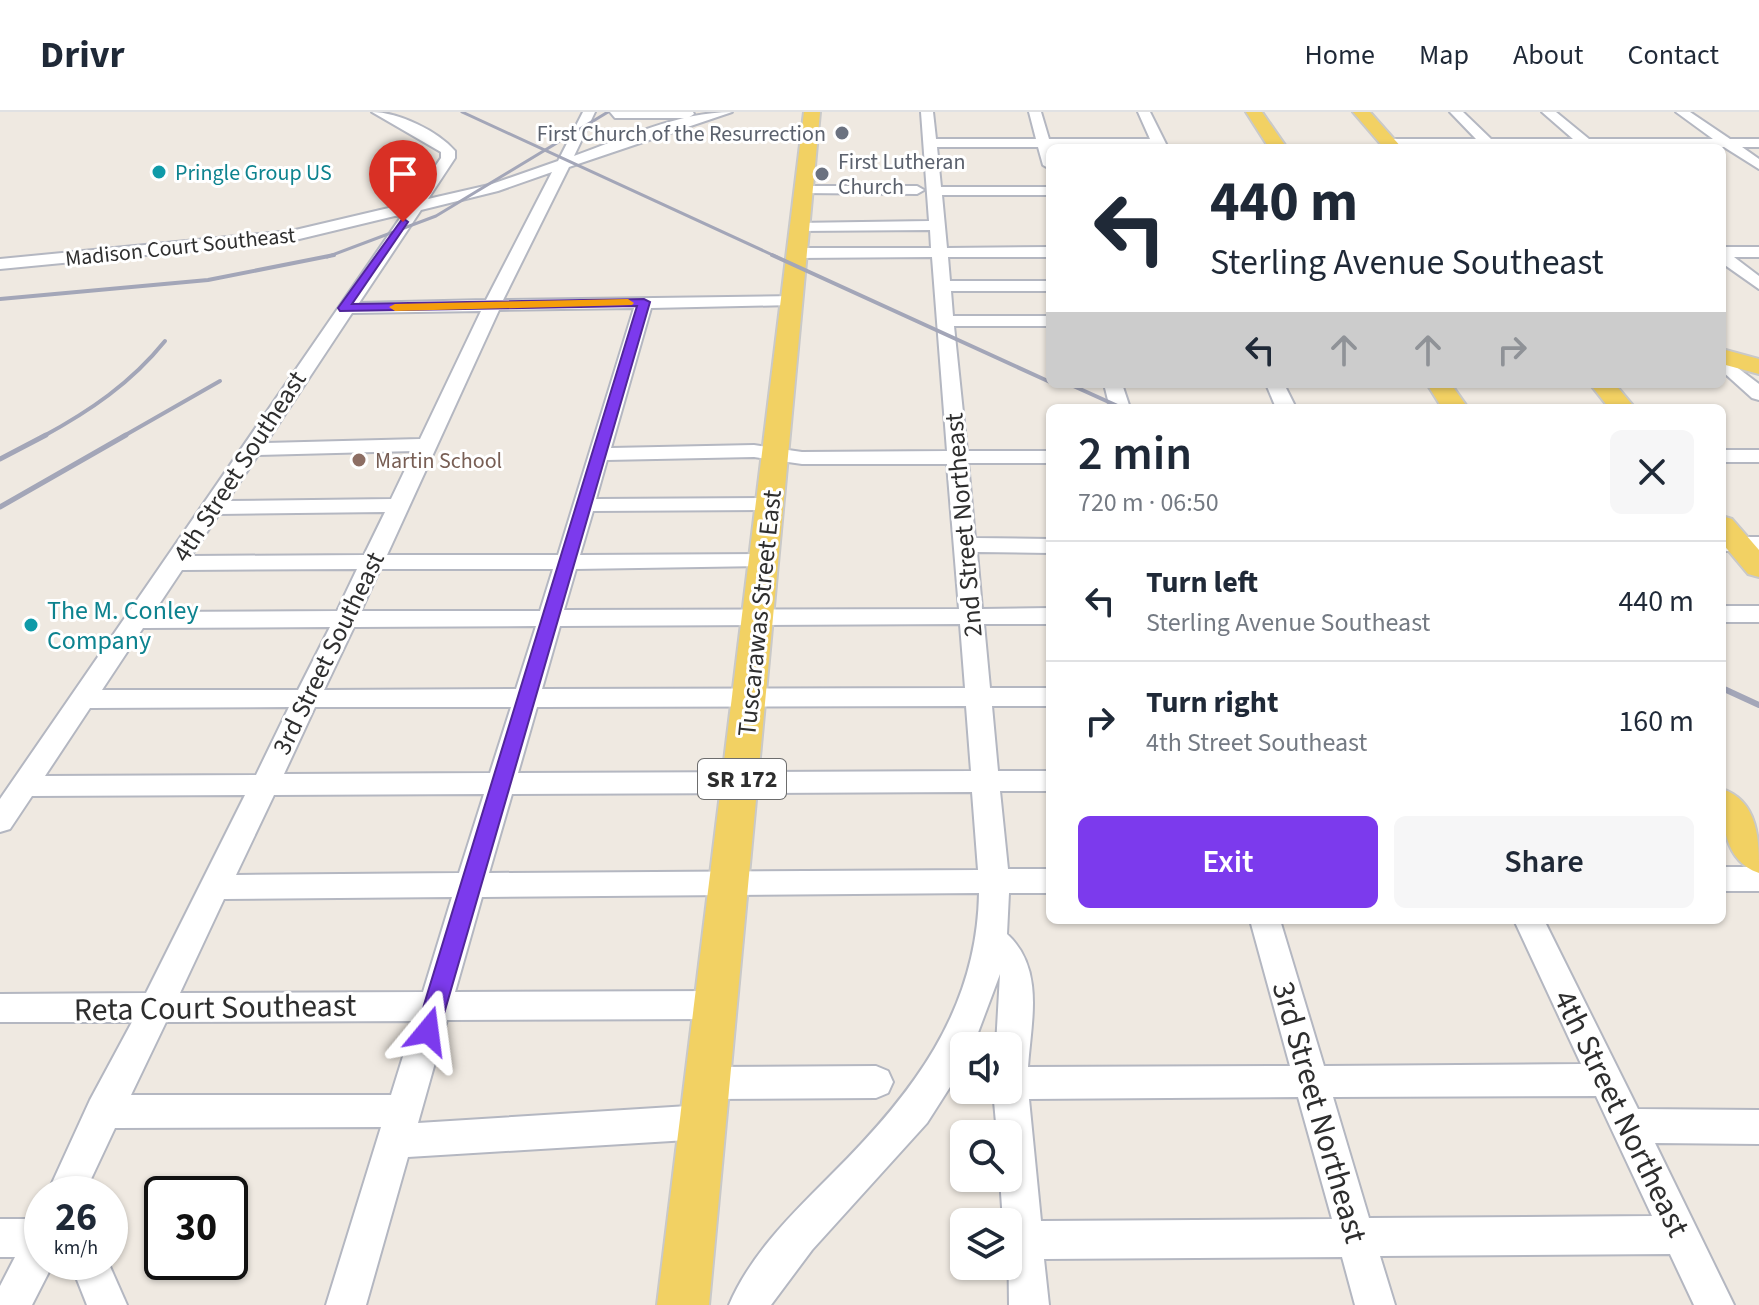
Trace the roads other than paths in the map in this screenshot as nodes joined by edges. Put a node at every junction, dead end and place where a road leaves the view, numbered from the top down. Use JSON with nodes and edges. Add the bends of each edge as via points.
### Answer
{"nodes":[{"id":1,"x":378,"y":112,"type":"edge"},
{"id":2,"x":589,"y":112,"type":"edge"},
{"id":3,"x":726,"y":112,"type":"edge"},
{"id":4,"x":812,"y":112,"type":"edge"},
{"id":5,"x":927,"y":112,"type":"edge"},
{"id":6,"x":1035,"y":112,"type":"edge"},
{"id":7,"x":1144,"y":112,"type":"edge"},
{"id":8,"x":1254,"y":112,"type":"edge"},
{"id":9,"x":1361,"y":112,"type":"edge"},
{"id":10,"x":1456,"y":112,"type":"edge"},
{"id":11,"x":1548,"y":112,"type":"edge"},
{"id":12,"x":1682,"y":112,"type":"edge"},
{"id":13,"x":615,"y":114,"type":"dead end"},
{"id":14,"x":700,"y":115,"type":"edge"},
{"id":15,"x":694,"y":133,"type":"dead end"},
{"id":16,"x":929,"y":143,"type":"junction"},
{"id":17,"x":1044,"y":143,"type":"junction"},
{"id":18,"x":1728,"y":143,"type":"junction"},
{"id":19,"x":1759,"y":143,"type":"edge"},
{"id":20,"x":1102,"y":144,"type":"edge"},
{"id":21,"x":1160,"y":144,"type":"edge"},
{"id":22,"x":1275,"y":144,"type":"edge"},
{"id":23,"x":1390,"y":144,"type":"edge"},
{"id":24,"x":1489,"y":144,"type":"edge"},
{"id":25,"x":1587,"y":144,"type":"edge"},
{"id":26,"x":1682,"y":144,"type":"edge"},
{"id":27,"x":1046,"y":150,"type":"edge"},
{"id":28,"x":563,"y":165,"type":"junction"},
{"id":29,"x":1759,"y":165,"type":"edge"},
{"id":30,"x":508,"y":183,"type":"junction"},
{"id":31,"x":804,"y":190,"type":"junction"},
{"id":32,"x":925,"y":190,"type":"junction"},
{"id":33,"x":549,"y":191,"type":"junction"},
{"id":34,"x":1046,"y":191,"type":"edge"},
{"id":35,"x":414,"y":208,"type":"junction"},
{"id":36,"x":937,"y":225,"type":"junction"},
{"id":37,"x":799,"y":239,"type":"junction"},
{"id":38,"x":939,"y":252,"type":"junction"},
{"id":39,"x":1046,"y":252,"type":"edge"},
{"id":40,"x":1759,"y":252,"type":"edge"},
{"id":41,"x":1726,"y":254,"type":"edge"},
{"id":42,"x":1726,"y":257,"type":"edge"},
{"id":43,"x":0,"y":264,"type":"edge"},
{"id":44,"x":1759,"y":284,"type":"edge"},
{"id":45,"x":942,"y":286,"type":"junction"},
{"id":46,"x":1046,"y":286,"type":"edge"},
{"id":47,"x":792,"y":300,"type":"junction"},
{"id":48,"x":644,"y":302,"type":"junction"},
{"id":49,"x":492,"y":306,"type":"junction"},
{"id":50,"x":344,"y":308,"type":"junction"},
{"id":51,"x":945,"y":321,"type":"junction"},
{"id":52,"x":1046,"y":321,"type":"edge"},
{"id":53,"x":1726,"y":361,"type":"edge"},
{"id":54,"x":1726,"y":382,"type":"edge"},
{"id":55,"x":1756,"y":382,"type":"edge"},
{"id":56,"x":1605,"y":388,"type":"edge"},
{"id":57,"x":1619,"y":404,"type":"edge"},
{"id":58,"x":427,"y":445,"type":"junction"},
{"id":59,"x":251,"y":449,"type":"junction"},
{"id":60,"x":600,"y":454,"type":"junction"},
{"id":61,"x":777,"y":454,"type":"junction"},
{"id":62,"x":1726,"y":456,"type":"edge"},
{"id":63,"x":1759,"y":456,"type":"edge"},
{"id":64,"x":957,"y":457,"type":"junction"},
{"id":65,"x":1046,"y":457,"type":"edge"},
{"id":66,"x":770,"y":504,"type":"junction"},
{"id":67,"x":399,"y":505,"type":"junction"},
{"id":68,"x":585,"y":505,"type":"junction"},
{"id":69,"x":211,"y":508,"type":"junction"},
{"id":70,"x":1735,"y":540,"type":"edge"},
{"id":71,"x":964,"y":545,"type":"junction"},
{"id":72,"x":1046,"y":546,"type":"edge"},
{"id":73,"x":764,"y":561,"type":"junction"},
{"id":74,"x":372,"y":562,"type":"junction"},
{"id":75,"x":569,"y":562,"type":"junction"},
{"id":76,"x":175,"y":563,"type":"junction"},
{"id":77,"x":1759,"y":568,"type":"edge"},
{"id":78,"x":1726,"y":614,"type":"edge"},
{"id":79,"x":1759,"y":614,"type":"edge"},
{"id":80,"x":758,"y":616,"type":"junction"},
{"id":81,"x":971,"y":616,"type":"junction"},
{"id":82,"x":1046,"y":616,"type":"edge"},
{"id":83,"x":552,"y":617,"type":"junction"},
{"id":84,"x":346,"y":618,"type":"junction"},
{"id":85,"x":138,"y":620,"type":"junction"},
{"id":86,"x":750,"y":697,"type":"junction"},
{"id":87,"x":978,"y":697,"type":"junction"},
{"id":88,"x":1046,"y":697,"type":"edge"},
{"id":89,"x":527,"y":698,"type":"junction"},
{"id":90,"x":84,"y":699,"type":"junction"},
{"id":91,"x":307,"y":700,"type":"junction"},
{"id":92,"x":985,"y":781,"type":"junction"},
{"id":93,"x":1046,"y":781,"type":"edge"},
{"id":94,"x":501,"y":784,"type":"junction"},
{"id":95,"x":741,"y":784,"type":"junction"},
{"id":96,"x":23,"y":786,"type":"junction"},
{"id":97,"x":264,"y":787,"type":"junction"},
{"id":98,"x":1726,"y":808,"type":"edge"},
{"id":99,"x":0,"y":821,"type":"edge"},
{"id":100,"x":1756,"y":848,"type":"edge"},
{"id":101,"x":1726,"y":879,"type":"edge"},
{"id":102,"x":1759,"y":879,"type":"edge"},
{"id":103,"x":1046,"y":881,"type":"edge"},
{"id":104,"x":993,"y":882,"type":"junction"},
{"id":105,"x":731,"y":884,"type":"junction"},
{"id":106,"x":471,"y":885,"type":"junction"},
{"id":107,"x":214,"y":887,"type":"junction"},
{"id":108,"x":1266,"y":924,"type":"edge"},
{"id":109,"x":1531,"y":924,"type":"edge"},
{"id":110,"x":992,"y":939,"type":"junction"},
{"id":111,"x":436,"y":1004,"type":"junction"},
{"id":112,"x":717,"y":1005,"type":"junction"},
{"id":113,"x":0,"y":1008,"type":"edge"},
{"id":114,"x":154,"y":1009,"type":"junction"},
{"id":115,"x":1013,"y":1032,"type":"edge"},
{"id":116,"x":1606,"y":1080,"type":"junction"},
{"id":117,"x":876,"y":1082,"type":"dead end"},
{"id":118,"x":1311,"y":1082,"type":"junction"},
{"id":119,"x":709,"y":1083,"type":"junction"},
{"id":120,"x":1022,"y":1083,"type":"edge"},
{"id":121,"x":1012,"y":1104,"type":"edge"},
{"id":122,"x":704,"y":1122,"type":"junction"},
{"id":123,"x":400,"y":1126,"type":"junction"},
{"id":124,"x":1628,"y":1126,"type":"junction"},
{"id":125,"x":1759,"y":1127,"type":"edge"},
{"id":126,"x":95,"y":1128,"type":"junction"},
{"id":127,"x":73,"y":1176,"type":"edge"},
{"id":128,"x":86,"y":1176,"type":"edge"},
{"id":129,"x":1680,"y":1235,"type":"junction"},
{"id":130,"x":1355,"y":1236,"type":"junction"},
{"id":131,"x":0,"y":1238,"type":"edge"},
{"id":132,"x":24,"y":1238,"type":"edge"},
{"id":133,"x":1023,"y":1240,"type":"junction"},
{"id":134,"x":24,"y":1280,"type":"edge"},
{"id":135,"x":97,"y":1280,"type":"edge"},
{"id":136,"x":11,"y":1305,"type":"edge"},
{"id":137,"x":107,"y":1305,"type":"edge"},
{"id":138,"x":346,"y":1305,"type":"edge"},
{"id":139,"x":683,"y":1305,"type":"edge"},
{"id":140,"x":749,"y":1305,"type":"edge"},
{"id":141,"x":1029,"y":1305,"type":"edge"},
{"id":142,"x":1375,"y":1305,"type":"edge"},
{"id":143,"x":1714,"y":1305,"type":"edge"}],
"edges":[{"from":1,"to":35,"type":"street","name":"4th Street Southeast","via":[[437,140],[448,151]]},
{"from":2,"to":28,"type":"street","name":"3rd Street Southeast"},
{"from":3,"to":14,"type":"street","name":"Madison Court Southeast"},
{"from":4,"to":31,"type":"main road","name":"Tuscarawas Street East","number":"SR 172"},
{"from":5,"to":16,"type":"street","name":"2nd Street Northeast"},
{"from":6,"to":17,"type":"street"},
{"from":7,"to":21,"type":"street"},
{"from":8,"to":22,"type":"main road"},
{"from":9,"to":23,"type":"main road"},
{"from":10,"to":24,"type":"street"},
{"from":11,"to":25,"type":"street"},
{"from":12,"to":18,"type":"street"},
{"from":13,"to":14,"type":"street"},
{"from":14,"to":15,"type":"street"},
{"from":14,"to":28,"type":"street","name":"Madison Court Southeast"},
{"from":16,"to":17,"type":"street"},
{"from":16,"to":32,"type":"street","name":"2nd Street Northeast"},
{"from":17,"to":20,"type":"street"},
{"from":17,"to":27,"type":"street"},
{"from":18,"to":19,"type":"street"},
{"from":18,"to":26,"type":"street"},
{"from":18,"to":29,"type":"street"},
{"from":28,"to":30,"type":"street","name":"Madison Court Southeast"},
{"from":28,"to":33,"type":"street","name":"3rd Street Southeast"},
{"from":30,"to":33,"type":"street","via":[[538,184]]},
{"from":30,"to":35,"type":"street","name":"Madison Court Southeast"},
{"from":31,"to":32,"type":"street"},
{"from":31,"to":37,"type":"main road","name":"Tuscarawas Street East","number":"SR 172"},
{"from":32,"to":34,"type":"street"},
{"from":32,"to":36,"type":"street","name":"2nd Street Northeast"},
{"from":33,"to":49,"type":"street","name":"3rd Street Southeast"},
{"from":35,"to":43,"type":"street","name":"Madison Court Southeast","via":[[264,240]]},
{"from":35,"to":50,"type":"street","name":"4th Street Southeast"},
{"from":36,"to":37,"type":"street"},
{"from":36,"to":38,"type":"street","name":"2nd Street Northeast"},
{"from":37,"to":38,"type":"street"},
{"from":37,"to":47,"type":"main road","name":"Tuscarawas Street East","number":"SR 172"},
{"from":38,"to":39,"type":"street"},
{"from":38,"to":45,"type":"street","name":"2nd Street Northeast"},
{"from":40,"to":41,"type":"street"},
{"from":42,"to":44,"type":"street"},
{"from":45,"to":46,"type":"street"},
{"from":45,"to":51,"type":"street","name":"2nd Street Northeast"},
{"from":47,"to":48,"type":"street"},
{"from":47,"to":61,"type":"main road","name":"Tuscarawas Street East","number":"SR 172"},
{"from":48,"to":49,"type":"street"},
{"from":48,"to":60,"type":"street"},
{"from":49,"to":50,"type":"street"},
{"from":49,"to":58,"type":"street","name":"3rd Street Southeast"},
{"from":50,"to":59,"type":"street","name":"4th Street Southeast"},
{"from":51,"to":52,"type":"street"},
{"from":51,"to":64,"type":"street","name":"2nd Street Northeast"},
{"from":53,"to":55,"type":"main road"},
{"from":54,"to":55,"type":"street"},
{"from":56,"to":57,"type":"main road"},
{"from":58,"to":59,"type":"street"},
{"from":58,"to":67,"type":"street","name":"3rd Street Southeast"},
{"from":59,"to":69,"type":"street","name":"4th Street Southeast"},
{"from":60,"to":61,"type":"street"},
{"from":60,"to":68,"type":"street"},
{"from":61,"to":64,"type":"street"},
{"from":61,"to":66,"type":"main road","name":"Tuscarawas Street East","number":"SR 172"},
{"from":62,"to":63,"type":"street"},
{"from":64,"to":65,"type":"street"},
{"from":64,"to":71,"type":"street","name":"2nd Street Northeast"},
{"from":66,"to":68,"type":"street"},
{"from":66,"to":73,"type":"main road","name":"Tuscarawas Street East","number":"SR 172"},
{"from":67,"to":69,"type":"street"},
{"from":67,"to":74,"type":"street","name":"3rd Street Southeast"},
{"from":68,"to":75,"type":"street"},
{"from":69,"to":76,"type":"street","name":"4th Street Southeast"},
{"from":70,"to":77,"type":"main road"},
{"from":71,"to":72,"type":"street"},
{"from":71,"to":81,"type":"street","name":"2nd Street Northeast"},
{"from":73,"to":75,"type":"street"},
{"from":73,"to":80,"type":"main road","name":"Tuscarawas Street East","number":"SR 172"},
{"from":74,"to":75,"type":"street"},
{"from":74,"to":76,"type":"street"},
{"from":74,"to":84,"type":"street","name":"3rd Street Southeast"},
{"from":75,"to":83,"type":"street"},
{"from":76,"to":85,"type":"street","name":"4th Street Southeast"},
{"from":78,"to":79,"type":"street"},
{"from":80,"to":81,"type":"street"},
{"from":80,"to":83,"type":"street"},
{"from":80,"to":86,"type":"main road","name":"Tuscarawas Street East","number":"SR 172"},
{"from":81,"to":82,"type":"street"},
{"from":81,"to":87,"type":"street","name":"2nd Street Northeast"},
{"from":83,"to":84,"type":"street"},
{"from":83,"to":89,"type":"street"},
{"from":84,"to":85,"type":"street"},
{"from":84,"to":91,"type":"street","name":"3rd Street Southeast"},
{"from":85,"to":90,"type":"street","name":"4th Street Southeast"},
{"from":86,"to":87,"type":"street"},
{"from":86,"to":89,"type":"street"},
{"from":86,"to":95,"type":"main road","name":"Tuscarawas Street East","number":"SR 172"},
{"from":87,"to":88,"type":"street"},
{"from":87,"to":92,"type":"street","name":"2nd Street Northeast"},
{"from":89,"to":91,"type":"street"},
{"from":89,"to":94,"type":"street"},
{"from":90,"to":91,"type":"street"},
{"from":90,"to":96,"type":"street","name":"4th Street Southeast"},
{"from":91,"to":97,"type":"street","name":"3rd Street Southeast"},
{"from":92,"to":93,"type":"street"},
{"from":92,"to":95,"type":"street"},
{"from":92,"to":104,"type":"street","name":"2nd Street Northeast"},
{"from":94,"to":95,"type":"street"},
{"from":94,"to":97,"type":"street"},
{"from":94,"to":106,"type":"street"},
{"from":95,"to":105,"type":"main road","name":"Tuscarawas Street East","number":"SR 172"},
{"from":96,"to":97,"type":"street"},
{"from":96,"to":99,"type":"street","name":"4th Street Southeast"},
{"from":97,"to":107,"type":"street","name":"3rd Street Southeast"},
{"from":98,"to":100,"type":"main road"},
{"from":101,"to":102,"type":"street"},
{"from":103,"to":104,"type":"street"},
{"from":104,"to":105,"type":"street"},
{"from":104,"to":110,"type":"street","name":"2nd Street Northeast"},
{"from":105,"to":106,"type":"street"},
{"from":105,"to":112,"type":"main road","name":"Tuscarawas Street East","number":"SR 172"},
{"from":106,"to":107,"type":"street"},
{"from":106,"to":111,"type":"street"},
{"from":107,"to":114,"type":"street","name":"3rd Street Southeast"},
{"from":108,"to":118,"type":"street","name":"3rd Street Northeast"},
{"from":109,"to":116,"type":"street","name":"4th Street Northeast"},
{"from":110,"to":115,"type":"street","via":[[1016,969]]},
{"from":110,"to":140,"type":"street","name":"2nd Street Northeast","via":[[974,1005],[936,1083],[893,1137],[801,1228]]},
{"from":111,"to":112,"type":"street","name":"Reta Court Southeast"},
{"from":111,"to":114,"type":"street","name":"Reta Court Southeast"},
{"from":111,"to":123,"type":"street"},
{"from":112,"to":119,"type":"main road","name":"Tuscarawas Street East","number":"SR 172"},
{"from":113,"to":114,"type":"street","name":"Reta Court Southeast"},
{"from":114,"to":126,"type":"street","name":"3rd Street Southeast"},
{"from":116,"to":118,"type":"street"},
{"from":116,"to":124,"type":"street","name":"4th Street Northeast"},
{"from":117,"to":119,"type":"street"},
{"from":118,"to":120,"type":"street"},
{"from":118,"to":130,"type":"street","name":"3rd Street Northeast"},
{"from":119,"to":122,"type":"main road","name":"Tuscarawas Street East","number":"SR 172"},
{"from":121,"to":133,"type":"street"},
{"from":122,"to":123,"type":"street"},
{"from":122,"to":139,"type":"main road","name":"Tuscarawas Street East","number":"SR 172"},
{"from":123,"to":126,"type":"street"},
{"from":123,"to":138,"type":"street"},
{"from":124,"to":125,"type":"street"},
{"from":124,"to":129,"type":"street","name":"4th Street Northeast"},
{"from":126,"to":127,"type":"street","name":"3rd Street Southeast"},
{"from":126,"to":128,"type":"street"},
{"from":129,"to":130,"type":"street"},
{"from":129,"to":143,"type":"street","name":"4th Street Northeast"},
{"from":130,"to":133,"type":"street"},
{"from":130,"to":142,"type":"street","name":"3rd Street Northeast"},
{"from":131,"to":132,"type":"street"},
{"from":133,"to":141,"type":"street"},
{"from":134,"to":136,"type":"street"},
{"from":135,"to":137,"type":"street"}]}
